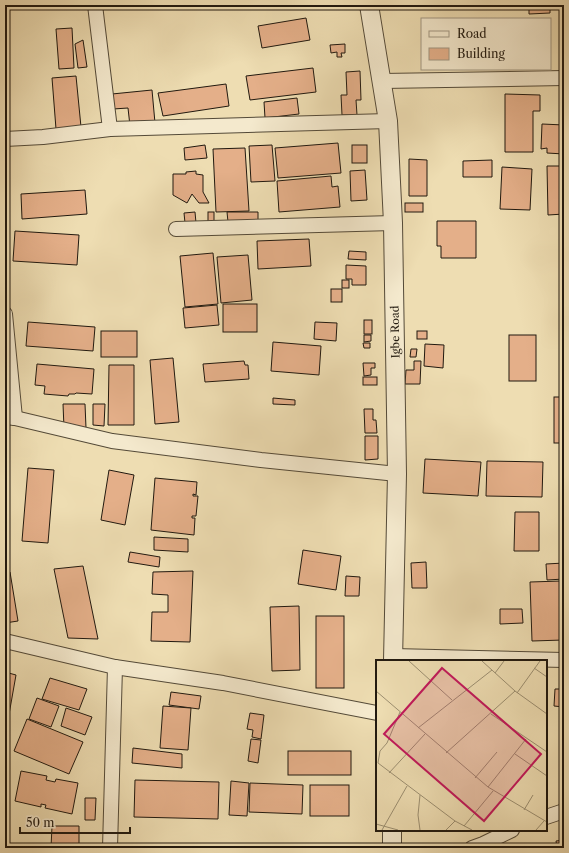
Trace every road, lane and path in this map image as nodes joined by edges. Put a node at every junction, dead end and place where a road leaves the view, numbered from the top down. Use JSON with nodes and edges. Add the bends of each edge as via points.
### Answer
{"nodes":[{"id":1,"x":95,"y":5,"type":"edge"},
{"id":2,"x":370,"y":5,"type":"edge"},
{"id":3,"x":564,"y":78,"type":"edge"},
{"id":4,"x":382,"y":81,"type":"junction"},
{"id":5,"x":388,"y":121,"type":"junction"},
{"id":6,"x":110,"y":129,"type":"junction"},
{"id":7,"x":5,"y":139,"type":"edge"},
{"id":8,"x":393,"y":223,"type":"junction"},
{"id":9,"x":176,"y":229,"type":"dead end"},
{"id":10,"x":5,"y":314,"type":"edge"},
{"id":11,"x":10,"y":418,"type":"edge"},
{"id":12,"x":397,"y":474,"type":"junction"},
{"id":13,"x":5,"y":641,"type":"edge"},
{"id":14,"x":393,"y":658,"type":"edge"},
{"id":15,"x":564,"y":660,"type":"edge"},
{"id":16,"x":115,"y":667,"type":"junction"},
{"id":17,"x":376,"y":713,"type":"edge"},
{"id":18,"x":564,"y":811,"type":"edge"},
{"id":19,"x":547,"y":817,"type":"edge"},
{"id":20,"x":392,"y":831,"type":"edge"},
{"id":21,"x":510,"y":831,"type":"edge"},
{"id":22,"x":110,"y":848,"type":"edge"},
{"id":23,"x":392,"y":848,"type":"edge"},
{"id":24,"x":472,"y":848,"type":"edge"}],
"edges":[{"from":1,"to":6,"type":"street"},
{"from":2,"to":4,"type":"street","name":"Igbe Road"},
{"from":3,"to":4,"type":"street"},
{"from":4,"to":5,"type":"street","name":"Igbe Road"},
{"from":5,"to":6,"type":"street"},
{"from":5,"to":8,"type":"street","name":"Igbe Road"},
{"from":6,"to":7,"type":"street","via":[[43,138]]},
{"from":8,"to":9,"type":"street"},
{"from":8,"to":12,"type":"street","name":"Igbe Road"},
{"from":10,"to":11,"type":"street"},
{"from":11,"to":12,"type":"street","via":[[112,441]]},
{"from":12,"to":14,"type":"street","name":"Igbe Road"},
{"from":13,"to":16,"type":"street"},
{"from":14,"to":15,"type":"street"},
{"from":16,"to":17,"type":"street","via":[[223,683]]},
{"from":16,"to":22,"type":"street"},
{"from":18,"to":19,"type":"street"},
{"from":20,"to":23,"type":"street"},
{"from":21,"to":24,"type":"street"}]}
